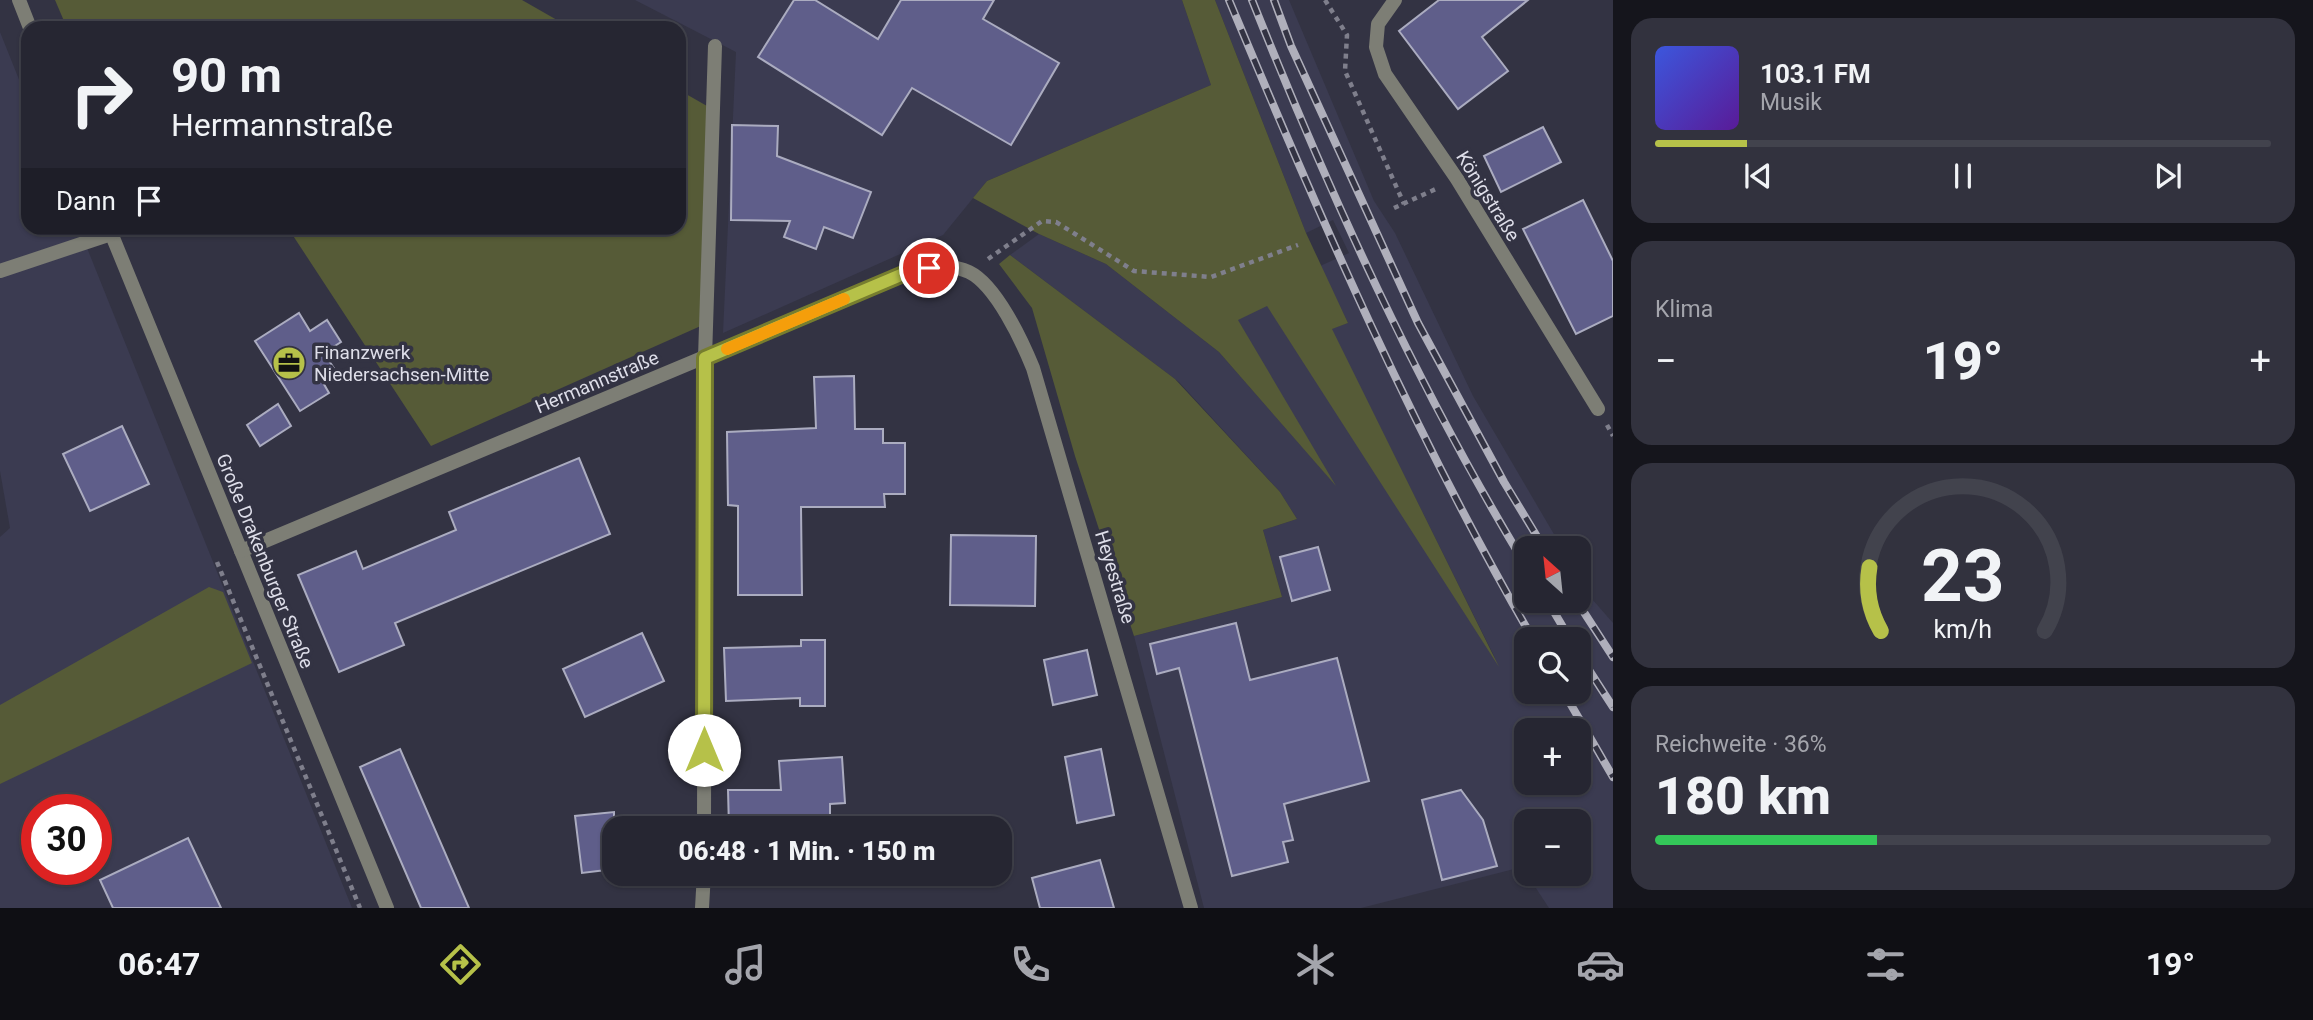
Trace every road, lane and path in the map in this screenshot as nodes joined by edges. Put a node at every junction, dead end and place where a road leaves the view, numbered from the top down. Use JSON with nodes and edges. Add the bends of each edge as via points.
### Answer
{"nodes":[{"id":1,"x":19,"y":0,"type":"edge"},
{"id":2,"x":1325,"y":0,"type":"edge"},
{"id":3,"x":1395,"y":0,"type":"edge"},
{"id":4,"x":27,"y":21,"type":"edge"},
{"id":5,"x":715,"y":46,"type":"dead end"},
{"id":6,"x":1421,"y":197,"type":"dead end"},
{"id":7,"x":1404,"y":204,"type":"junction"},
{"id":8,"x":1394,"y":208,"type":"dead end"},
{"id":9,"x":99,"y":235,"type":"edge"},
{"id":10,"x":112,"y":235,"type":"edge"},
{"id":11,"x":1298,"y":245,"type":"dead end"},
{"id":12,"x":0,"y":271,"type":"edge"},
{"id":13,"x":971,"y":273,"type":"junction"},
{"id":14,"x":705,"y":358,"type":"junction"},
{"id":15,"x":1598,"y":409,"type":"dead end"},
{"id":16,"x":241,"y":551,"type":"junction"},
{"id":17,"x":218,"y":562,"type":"dead end"},
{"id":18,"x":704,"y":816,"type":"edge"},
{"id":19,"x":703,"y":886,"type":"edge"},
{"id":20,"x":360,"y":908,"type":"edge"},
{"id":21,"x":387,"y":908,"type":"edge"},
{"id":22,"x":702,"y":908,"type":"edge"},
{"id":23,"x":1191,"y":908,"type":"edge"}],
"edges":[{"from":1,"to":4,"type":"street"},
{"from":2,"to":7,"type":"path","via":[[1347,35],[1345,71]]},
{"from":3,"to":15,"type":"street","name":"Königstraße","via":[[1378,24],[1376,47],[1385,74],[1457,179]]},
{"from":5,"to":14,"type":"street"},
{"from":6,"to":7,"type":"path"},
{"from":7,"to":8,"type":"path"},
{"from":9,"to":12,"type":"street"},
{"from":10,"to":16,"type":"street","name":"Große Drakenburger Straße"},
{"from":11,"to":13,"type":"path","via":[[1211,277],[1134,271],[1056,222],[1042,221]]},
{"from":13,"to":14,"type":"street","name":"Hermannstraße","via":[[943,266],[915,269]]},
{"from":13,"to":23,"type":"street","name":"Heyestraße","via":[[997,299],[1033,368]]},
{"from":14,"to":16,"type":"street","name":"Hermannstraße"},
{"from":14,"to":18,"type":"street"},
{"from":16,"to":21,"type":"street","name":"Große Drakenburger Straße"},
{"from":17,"to":20,"type":"path"},
{"from":19,"to":22,"type":"street"}]}
